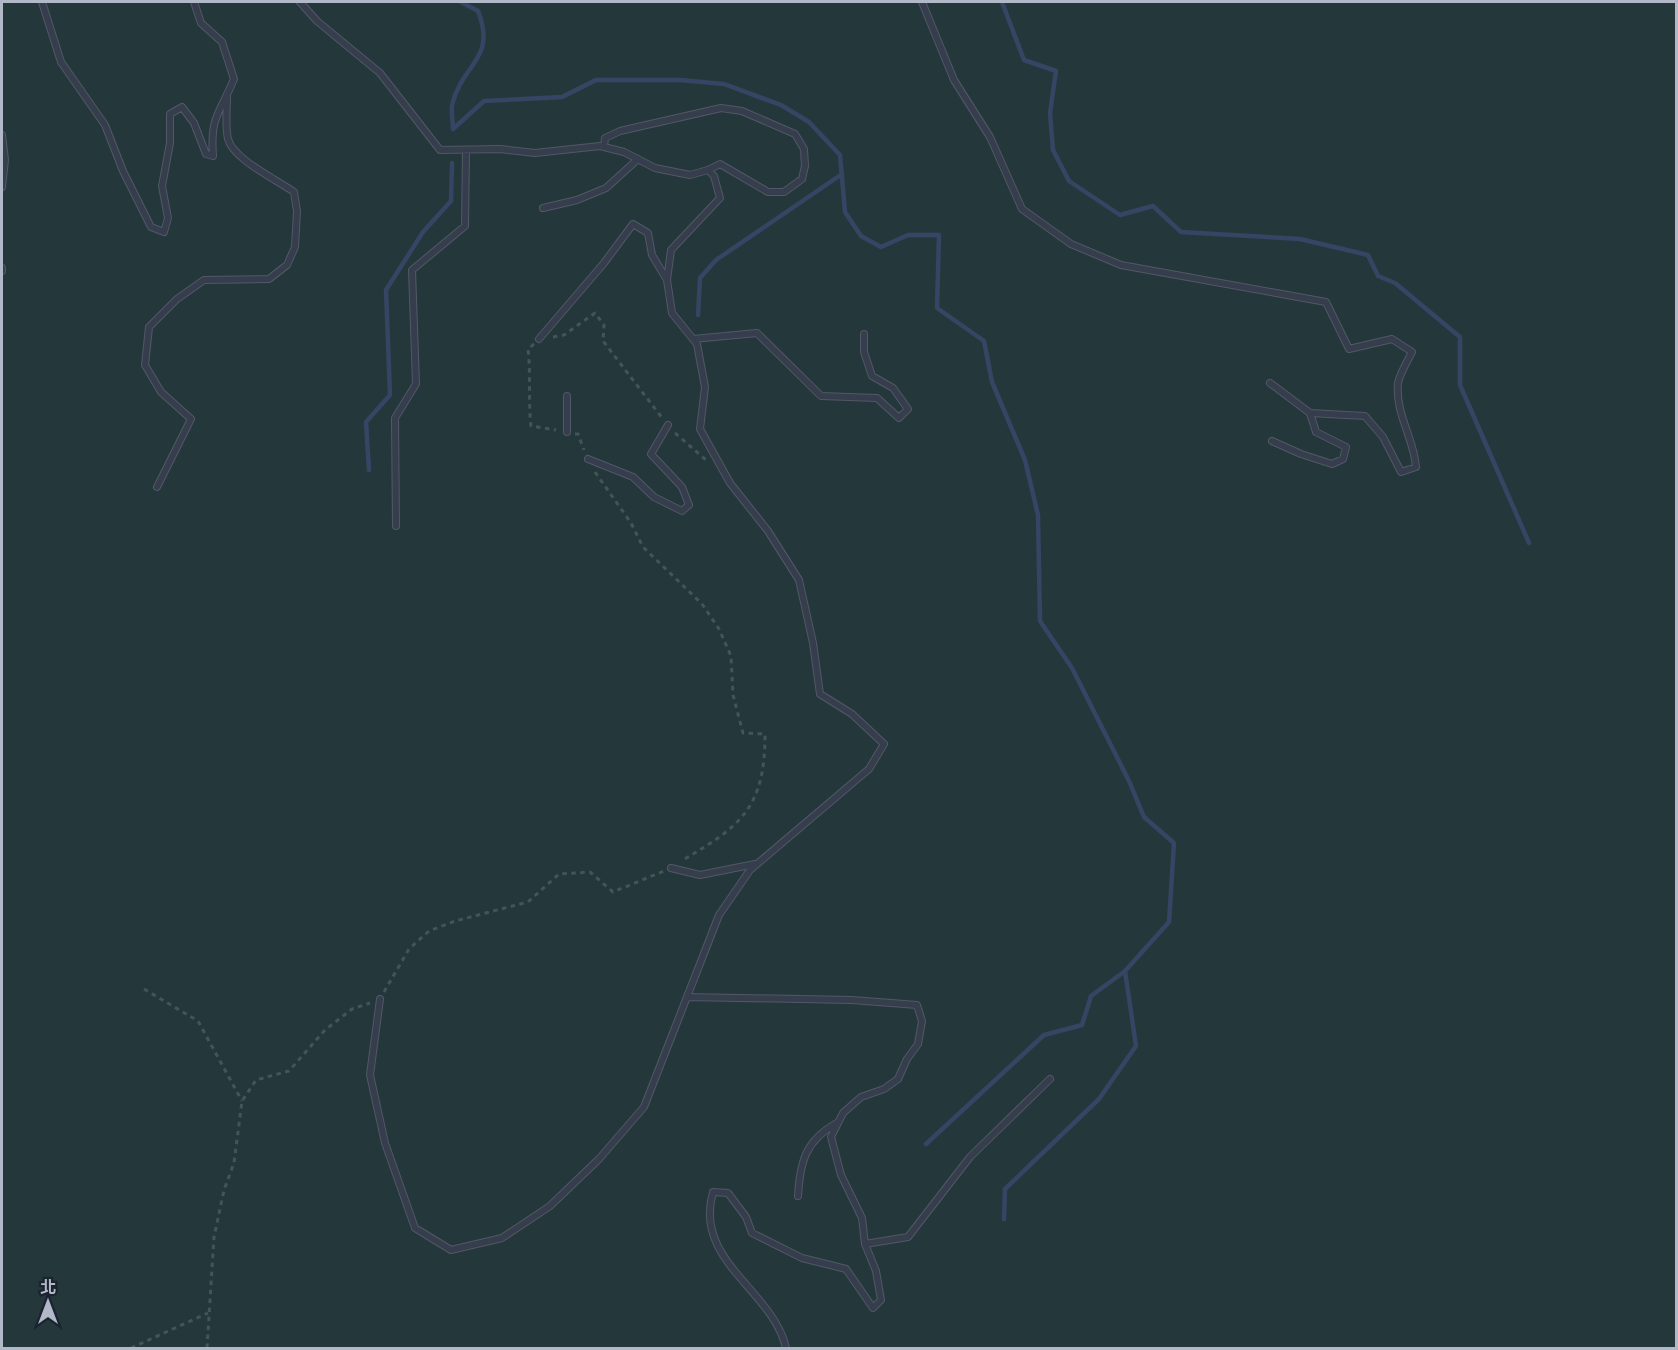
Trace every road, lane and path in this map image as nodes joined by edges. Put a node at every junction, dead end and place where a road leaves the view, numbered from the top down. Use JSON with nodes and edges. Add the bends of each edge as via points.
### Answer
{"nodes":[{"id":1,"x":42,"y":2,"type":"edge"},
{"id":2,"x":194,"y":2,"type":"edge"},
{"id":3,"x":300,"y":2,"type":"edge"},
{"id":4,"x":922,"y":2,"type":"edge"},
{"id":5,"x":227,"y":96,"type":"junction"},
{"id":6,"x":2,"y":135,"type":"edge"},
{"id":7,"x":604,"y":147,"type":"junction"},
{"id":8,"x":466,"y":150,"type":"junction"},
{"id":9,"x":638,"y":159,"type":"junction"},
{"id":10,"x":708,"y":170,"type":"junction"},
{"id":11,"x":2,"y":187,"type":"edge"},
{"id":12,"x":543,"y":208,"type":"dead end"},
{"id":13,"x":667,"y":280,"type":"junction"},
{"id":14,"x":864,"y":334,"type":"dead end"},
{"id":15,"x":539,"y":339,"type":"junction"},
{"id":16,"x":693,"y":339,"type":"junction"},
{"id":17,"x":1270,"y":383,"type":"dead end"},
{"id":18,"x":567,"y":396,"type":"dead end"},
{"id":19,"x":1310,"y":413,"type":"junction"},
{"id":20,"x":668,"y":425,"type":"junction"},
{"id":21,"x":567,"y":432,"type":"junction"},
{"id":22,"x":1272,"y":441,"type":"dead end"},
{"id":23,"x":588,"y":459,"type":"junction"},
{"id":24,"x":719,"y":462,"type":"junction"},
{"id":25,"x":157,"y":487,"type":"dead end"},
{"id":26,"x":396,"y":526,"type":"dead end"},
{"id":27,"x":758,"y":863,"type":"junction"},
{"id":28,"x":670,"y":868,"type":"junction"},
{"id":29,"x":144,"y":989,"type":"dead end"},
{"id":30,"x":688,"y":997,"type":"junction"},
{"id":31,"x":380,"y":999,"type":"junction"},
{"id":32,"x":1050,"y":1079,"type":"dead end"},
{"id":33,"x":242,"y":1101,"type":"junction"},
{"id":34,"x":838,"y":1123,"type":"junction"},
{"id":35,"x":798,"y":1196,"type":"dead end"},
{"id":36,"x":865,"y":1244,"type":"junction"},
{"id":37,"x":208,"y":1312,"type":"junction"},
{"id":38,"x":131,"y":1348,"type":"edge"},
{"id":39,"x":207,"y":1348,"type":"edge"},
{"id":40,"x":786,"y":1348,"type":"edge"}],
"edges":[{"from":1,"to":5,"type":"lane","via":[[62,62],[105,125],[151,227],[164,232],[168,218],[162,186],[170,142],[170,114],[182,107],[194,123],[206,154],[213,156],[214,116]]},
{"from":2,"to":5,"type":"lane","via":[[201,24],[222,42],[234,79]]},
{"from":3,"to":8,"type":"lane","via":[[380,73],[440,150]]},
{"from":4,"to":19,"type":"lane","via":[[954,80],[990,137],[1022,209],[1071,244],[1120,265],[1326,302],[1349,349],[1392,339],[1412,352],[1398,382],[1401,418],[1415,450],[1416,467],[1401,472],[1383,437],[1365,416]]},
{"from":5,"to":25,"type":"lane","via":[[228,142],[245,162],[294,192],[295,247],[287,265],[269,279],[204,280],[177,299],[149,327],[145,365],[161,392],[191,418]]},
{"from":6,"to":11,"type":"lane","via":[[6,160]]},
{"from":7,"to":8,"type":"lane","via":[[535,153]]},
{"from":7,"to":9,"type":"lane"},
{"from":7,"to":10,"type":"lane","via":[[604,138],[620,131],[721,108],[769,121],[795,135],[804,149],[802,179],[784,192],[768,192],[720,164]]},
{"from":8,"to":26,"type":"lane","via":[[465,226],[412,270],[416,384],[395,418]]},
{"from":9,"to":10,"type":"lane","via":[[655,168],[690,175]]},
{"from":9,"to":12,"type":"lane","via":[[606,188]]},
{"from":10,"to":13,"type":"lane","via":[[714,176],[720,198],[671,250]]},
{"from":13,"to":15,"type":"lane","via":[[652,255],[648,233],[633,224]]},
{"from":13,"to":16,"type":"lane","via":[[672,313]]},
{"from":14,"to":16,"type":"lane","via":[[864,352],[872,376],[893,388],[908,409],[899,418],[876,398],[820,396],[757,333]]},
{"from":15,"to":20,"type":"path","via":[[564,335],[595,313],[604,325],[603,341]]},
{"from":15,"to":21,"type":"path","via":[[528,349],[531,426]]},
{"from":16,"to":24,"type":"lane","via":[[698,344],[705,387],[700,429]]},
{"from":17,"to":19,"type":"lane"},
{"from":18,"to":21,"type":"lane"},
{"from":19,"to":22,"type":"lane","via":[[1316,432],[1346,447],[1343,459],[1332,464]]},
{"from":20,"to":23,"type":"lane","via":[[651,454],[682,487],[689,505],[682,512],[654,497],[633,477]]},
{"from":20,"to":24,"type":"path","via":[[702,459]]},
{"from":21,"to":23,"type":"path","via":[[578,434]]},
{"from":23,"to":28,"type":"path","via":[[643,547],[702,604],[719,629],[730,656],[733,694],[743,733],[765,734],[764,772],[758,794],[745,814],[726,834]]},
{"from":24,"to":27,"type":"lane","via":[[799,580],[820,694],[852,714],[884,744],[869,769]]},
{"from":27,"to":28,"type":"lane","via":[[700,875]]},
{"from":27,"to":30,"type":"lane","via":[[719,915]]},
{"from":28,"to":31,"type":"path","via":[[613,892],[590,872],[559,874],[528,902],[429,931],[409,949]]},
{"from":29,"to":33,"type":"path","via":[[198,1021]]},
{"from":30,"to":31,"type":"lane","via":[[644,1107],[599,1159],[550,1206],[502,1238],[451,1250],[415,1228],[385,1143],[370,1075]]},
{"from":30,"to":34,"type":"lane","via":[[917,1005],[922,1021],[918,1044],[898,1079],[861,1097]]},
{"from":31,"to":33,"type":"path","via":[[352,1009],[325,1030],[289,1071],[256,1080]]},
{"from":32,"to":36,"type":"lane","via":[[970,1157],[908,1237]]},
{"from":33,"to":37,"type":"path","via":[[234,1163],[214,1237]]},
{"from":34,"to":35,"type":"lane","via":[[819,1133],[805,1154]]},
{"from":34,"to":36,"type":"lane","via":[[831,1137],[834,1158],[862,1218]]},
{"from":36,"to":40,"type":"lane","via":[[876,1271],[881,1300],[873,1308],[846,1269],[802,1257],[752,1233],[746,1217],[728,1193],[713,1192],[709,1221],[723,1257],[774,1320]]},
{"from":37,"to":38,"type":"path"},
{"from":37,"to":39,"type":"path"}]}
